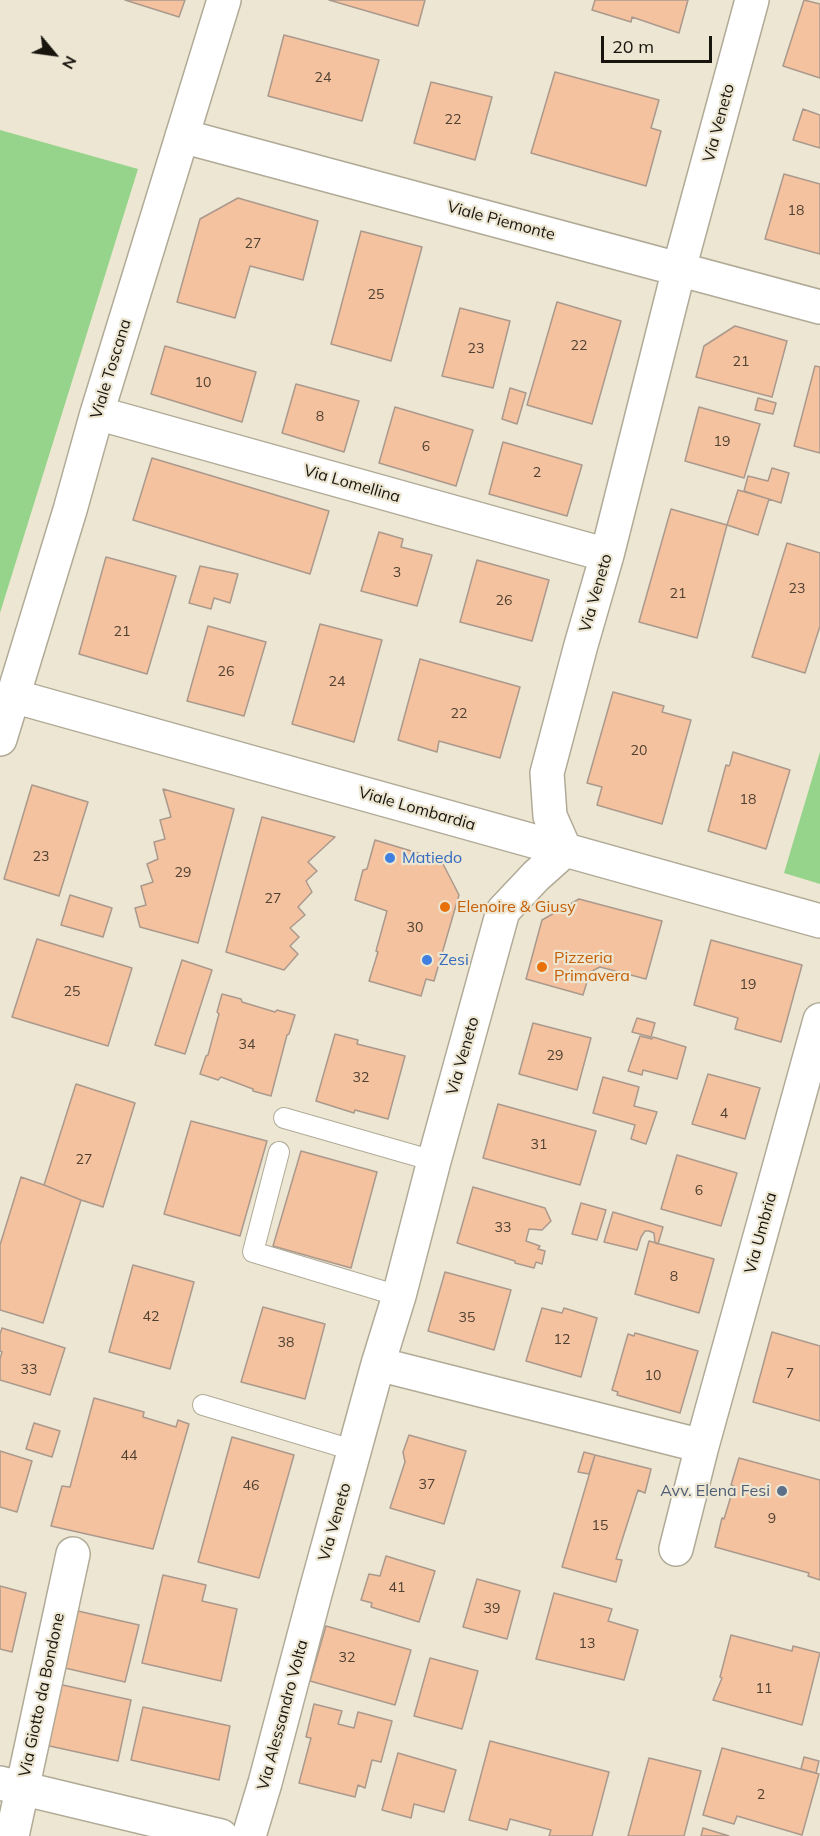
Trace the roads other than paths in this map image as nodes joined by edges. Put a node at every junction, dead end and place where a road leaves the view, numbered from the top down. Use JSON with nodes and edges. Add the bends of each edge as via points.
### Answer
{"nodes":[{"id":1,"x":224,"y":0,"type":"edge"},
{"id":2,"x":752,"y":0,"type":"edge"},
{"id":3,"x":182,"y":136,"type":"junction"},
{"id":4,"x":680,"y":269,"type":"junction"},
{"id":5,"x":820,"y":307,"type":"edge"},
{"id":6,"x":97,"y":413,"type":"junction"},
{"id":7,"x":607,"y":555,"type":"junction"},
{"id":8,"x":14,"y":696,"type":"junction"},
{"id":9,"x":0,"y":739,"type":"edge"},
{"id":10,"x":565,"y":850,"type":"junction"},
{"id":11,"x":820,"y":921,"type":"edge"},
{"id":12,"x":820,"y":1020,"type":"edge"},
{"id":13,"x":284,"y":1118,"type":"dead end"},
{"id":14,"x":279,"y":1152,"type":"dead end"},
{"id":15,"x":434,"y":1161,"type":"junction"},
{"id":16,"x":399,"y":1296,"type":"junction"},
{"id":17,"x":378,"y":1364,"type":"junction"},
{"id":18,"x":203,"y":1405,"type":"dead end"},
{"id":19,"x":702,"y":1446,"type":"junction"},
{"id":20,"x":356,"y":1450,"type":"junction"},
{"id":21,"x":676,"y":1550,"type":"dead end"},
{"id":22,"x":73,"y":1554,"type":"dead end"},
{"id":23,"x":315,"y":1594,"type":"joint"},
{"id":24,"x":11,"y":1786,"type":"edge"},
{"id":25,"x":12,"y":1836,"type":"edge"},
{"id":26,"x":221,"y":1836,"type":"edge"},
{"id":27,"x":249,"y":1836,"type":"edge"}],
"edges":[{"from":1,"to":3,"type":"street","name":"Viale Toscana"},
{"from":2,"to":4,"type":"street","name":"Via Veneto"},
{"from":3,"to":4,"type":"street","name":"Viale Piemonte"},
{"from":3,"to":6,"type":"street","name":"Viale Toscana"},
{"from":4,"to":5,"type":"street","name":"Viale Piemonte"},
{"from":4,"to":7,"type":"street","name":"Via Veneto"},
{"from":6,"to":7,"type":"street","name":"Via Lomellina"},
{"from":6,"to":8,"type":"street","name":"Viale Toscana"},
{"from":7,"to":10,"type":"street","name":"Via Veneto","via":[[547,773],[550,816]]},
{"from":8,"to":9,"type":"street","name":"Viale Toscana"},
{"from":8,"to":10,"type":"street","name":"Viale Lombardia"},
{"from":10,"to":11,"type":"street","name":"Viale Lombardia"},
{"from":10,"to":15,"type":"street","name":"Via Veneto","via":[[503,911]]},
{"from":12,"to":19,"type":"street","name":"Via Umbria"},
{"from":13,"to":15,"type":"lane"},
{"from":14,"to":16,"type":"lane","via":[[253,1252]]},
{"from":15,"to":16,"type":"street","name":"Via Veneto"},
{"from":16,"to":17,"type":"street","name":"Via Veneto"},
{"from":17,"to":19,"type":"street"},
{"from":17,"to":20,"type":"street","name":"Via Veneto"},
{"from":18,"to":20,"type":"lane"},
{"from":19,"to":21,"type":"street","name":"Via Umbria"},
{"from":20,"to":23,"type":"street","name":"Via Veneto"},
{"from":22,"to":24,"type":"street","name":"Via Giotto da Bondone"},
{"from":23,"to":27,"type":"street","name":"Via Alessandro Volta"},
{"from":24,"to":25,"type":"street","name":"Via Giotto da Bondone"},
{"from":24,"to":26,"type":"street"}]}
